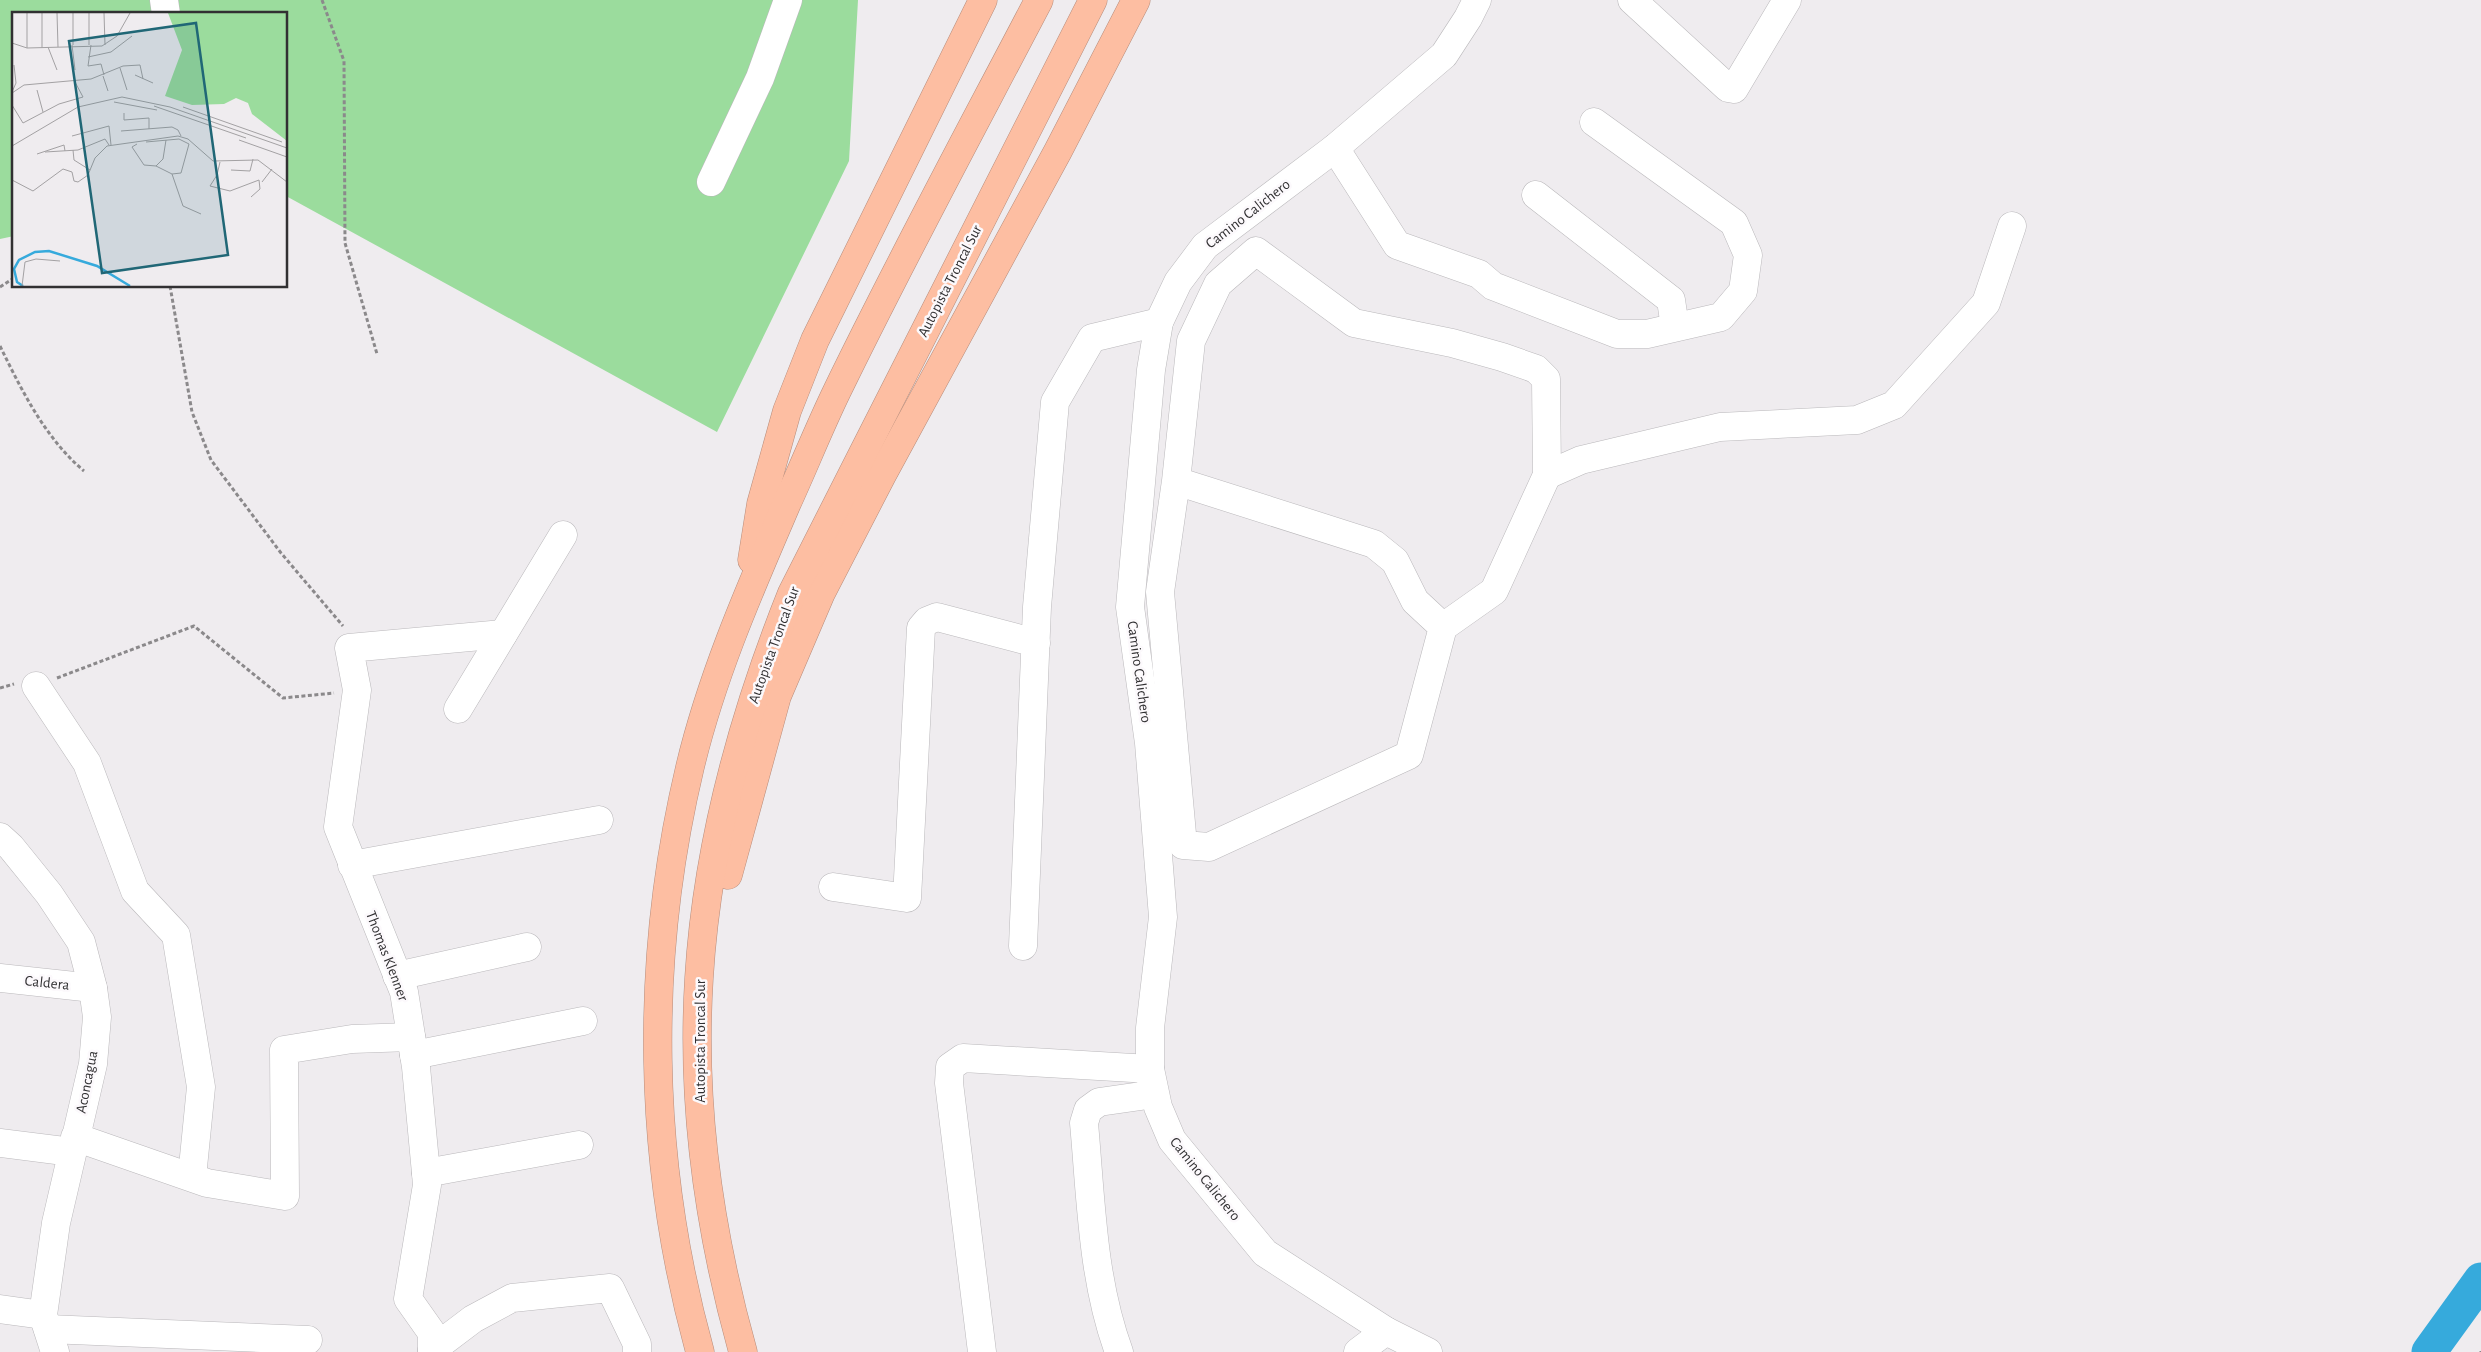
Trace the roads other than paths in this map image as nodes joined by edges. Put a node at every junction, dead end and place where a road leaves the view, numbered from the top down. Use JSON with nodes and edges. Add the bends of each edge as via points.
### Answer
{"nodes":[{"id":1,"x":788,"y":0,"type":"edge"},
{"id":2,"x":983,"y":0,"type":"edge"},
{"id":3,"x":1039,"y":0,"type":"edge"},
{"id":4,"x":1093,"y":0,"type":"edge"},
{"id":5,"x":1136,"y":0,"type":"edge"},
{"id":6,"x":1477,"y":0,"type":"edge"},
{"id":7,"x":1632,"y":0,"type":"edge"},
{"id":8,"x":1787,"y":0,"type":"edge"},
{"id":9,"x":1594,"y":122,"type":"dead end"},
{"id":10,"x":1335,"y":148,"type":"junction"},
{"id":11,"x":711,"y":182,"type":"dead end"},
{"id":12,"x":1536,"y":195,"type":"dead end"},
{"id":13,"x":1233,"y":225,"type":"junction"},
{"id":14,"x":2012,"y":226,"type":"dead end"},
{"id":15,"x":1256,"y":252,"type":"junction"},
{"id":16,"x":1160,"y":322,"type":"junction"},
{"id":17,"x":1676,"y":327,"type":"junction"},
{"id":18,"x":1547,"y":474,"type":"junction"},
{"id":19,"x":1176,"y":481,"type":"junction"},
{"id":20,"x":563,"y":535,"type":"dead end"},
{"id":21,"x":746,"y":596,"type":"junction"},
{"id":22,"x":1443,"y":627,"type":"junction"},
{"id":23,"x":503,"y":634,"type":"junction"},
{"id":24,"x":1036,"y":644,"type":"junction"},
{"id":25,"x":36,"y":686,"type":"road end"},
{"id":26,"x":458,"y":709,"type":"dead end"},
{"id":27,"x":599,"y":820,"type":"dead end"},
{"id":28,"x":0,"y":837,"type":"edge"},
{"id":29,"x":352,"y":865,"type":"junction"},
{"id":30,"x":833,"y":887,"type":"dead end"},
{"id":31,"x":1023,"y":946,"type":"dead end"},
{"id":32,"x":527,"y":947,"type":"dead end"},
{"id":33,"x":397,"y":976,"type":"junction"},
{"id":34,"x":0,"y":978,"type":"edge"},
{"id":35,"x":699,"y":978,"type":"junction"},
{"id":36,"x":93,"y":988,"type":"junction"},
{"id":37,"x":583,"y":1021,"type":"dead end"},
{"id":38,"x":412,"y":1046,"type":"junction"},
{"id":39,"x":1151,"y":1079,"type":"junction"},
{"id":40,"x":0,"y":1143,"type":"edge"},
{"id":41,"x":73,"y":1144,"type":"junction"},
{"id":42,"x":579,"y":1144,"type":"dead end"},
{"id":43,"x":426,"y":1173,"type":"junction"},
{"id":44,"x":192,"y":1177,"type":"junction"},
{"id":45,"x":0,"y":1309,"type":"edge"},
{"id":46,"x":1386,"y":1331,"type":"junction"},
{"id":47,"x":49,"y":1332,"type":"edge"},
{"id":48,"x":308,"y":1340,"type":"dead end"},
{"id":49,"x":432,"y":1351,"type":"edge"},
{"id":50,"x":637,"y":1352,"type":"edge"},
{"id":51,"x":700,"y":1352,"type":"edge"},
{"id":52,"x":743,"y":1352,"type":"edge"},
{"id":53,"x":982,"y":1352,"type":"edge"},
{"id":54,"x":1118,"y":1352,"type":"edge"},
{"id":55,"x":1358,"y":1352,"type":"edge"},
{"id":56,"x":1428,"y":1352,"type":"edge"}],
"edges":[{"from":1,"to":11,"type":"street","via":[[760,78]]},
{"from":2,"to":21,"type":"highway","via":[[824,322],[787,411],[761,504]]},
{"from":3,"to":21,"type":"highway","via":[[835,394]]},
{"from":4,"to":35,"type":"highway","name":"Autopista Troncal Sur","via":[[792,593],[756,689],[729,788],[710,882]]},
{"from":5,"to":35,"type":"highway","via":[[822,593],[778,696]]},
{"from":6,"to":10,"type":"street","name":"Camino Calichero","via":[[1444,55]]},
{"from":7,"to":8,"type":"street","via":[[1728,88],[1734,89]]},
{"from":9,"to":17,"type":"street","via":[[1734,223],[1748,255],[1743,291],[1721,316]]},
{"from":10,"to":13,"type":"street","name":"Camino Calichero"},
{"from":10,"to":17,"type":"street","via":[[1396,244],[1479,274],[1493,286],[1617,334],[1647,334]]},
{"from":12,"to":17,"type":"street","via":[[1670,300]]},
{"from":13,"to":15,"type":"street"},
{"from":13,"to":16,"type":"street","name":"Camino Calichero","via":[[1205,246],[1190,263],[1167,301]]},
{"from":14,"to":18,"type":"street","via":[[1986,303],[1894,405],[1857,420],[1720,426],[1581,460]]},
{"from":15,"to":18,"type":"street","via":[[1354,323],[1452,343],[1536,369],[1546,379]]},
{"from":15,"to":19,"type":"street","via":[[1218,284],[1191,341]]},
{"from":16,"to":24,"type":"street","via":[[1092,338],[1055,402]]},
{"from":16,"to":39,"type":"street","name":"Camino Calichero","via":[[1150,370],[1130,607],[1149,743],[1163,917],[1150,1028]]},
{"from":18,"to":22,"type":"street","via":[[1494,591]]},
{"from":19,"to":22,"type":"street","via":[[1374,544],[1395,561],[1415,601]]},
{"from":19,"to":22,"type":"street","via":[[1160,592],[1183,846],[1209,847],[1410,755]]},
{"from":20,"to":23,"type":"street"},
{"from":21,"to":51,"type":"highway","via":[[706,708],[690,765],[668,881],[659,978],[657,1056],[664,1172],[679,1266]]},
{"from":23,"to":26,"type":"street"},
{"from":23,"to":29,"type":"street","name":"Thomas Klenner","via":[[349,648],[357,690],[338,827]]},
{"from":24,"to":30,"type":"street","via":[[937,617],[921,628],[907,898]]},
{"from":24,"to":31,"type":"street"},
{"from":25,"to":44,"type":"street","via":[[87,763],[135,891],[176,935],[201,1087]]},
{"from":27,"to":29,"type":"street"},
{"from":28,"to":36,"type":"street","name":"Aconcagua","via":[[49,894],[81,942]]},
{"from":29,"to":33,"type":"street","name":"Thomas Klenner"},
{"from":32,"to":33,"type":"street"},
{"from":33,"to":38,"type":"street","name":"Thomas Klenner","via":[[404,992]]},
{"from":34,"to":36,"type":"street","name":"Caldera"},
{"from":35,"to":52,"type":"highway","name":"Autopista Troncal Sur","via":[[699,1086],[706,1167],[718,1248]]},
{"from":36,"to":41,"type":"street","name":"Aconcagua","via":[[97,1017],[93,1064]]},
{"from":37,"to":38,"type":"street"},
{"from":38,"to":43,"type":"street","name":"Thomas Klenner"},
{"from":38,"to":44,"type":"street","via":[[352,1039],[284,1050],[285,1196],[208,1183]]},
{"from":39,"to":46,"type":"street","name":"Camino Calichero","via":[[1172,1140],[1265,1253]]},
{"from":39,"to":53,"type":"street","via":[[963,1058],[950,1067],[949,1083]]},
{"from":39,"to":54,"type":"street","via":[[1141,1096],[1099,1102],[1088,1110],[1084,1122],[1096,1247],[1108,1322]]},
{"from":40,"to":41,"type":"street"},
{"from":41,"to":44,"type":"street"},
{"from":41,"to":47,"type":"street","name":"Aconcagua","via":[[56,1224]]},
{"from":42,"to":43,"type":"street"},
{"from":43,"to":49,"type":"street","name":"Thomas Klenner","via":[[427,1185],[408,1299],[432,1333]]},
{"from":45,"to":47,"type":"street"},
{"from":46,"to":55,"type":"street"},
{"from":46,"to":56,"type":"street","name":"Camino Calichero"},
{"from":47,"to":48,"type":"street"},
{"from":49,"to":50,"type":"street","via":[[473,1319],[512,1298],[610,1288],[637,1344]]}]}
